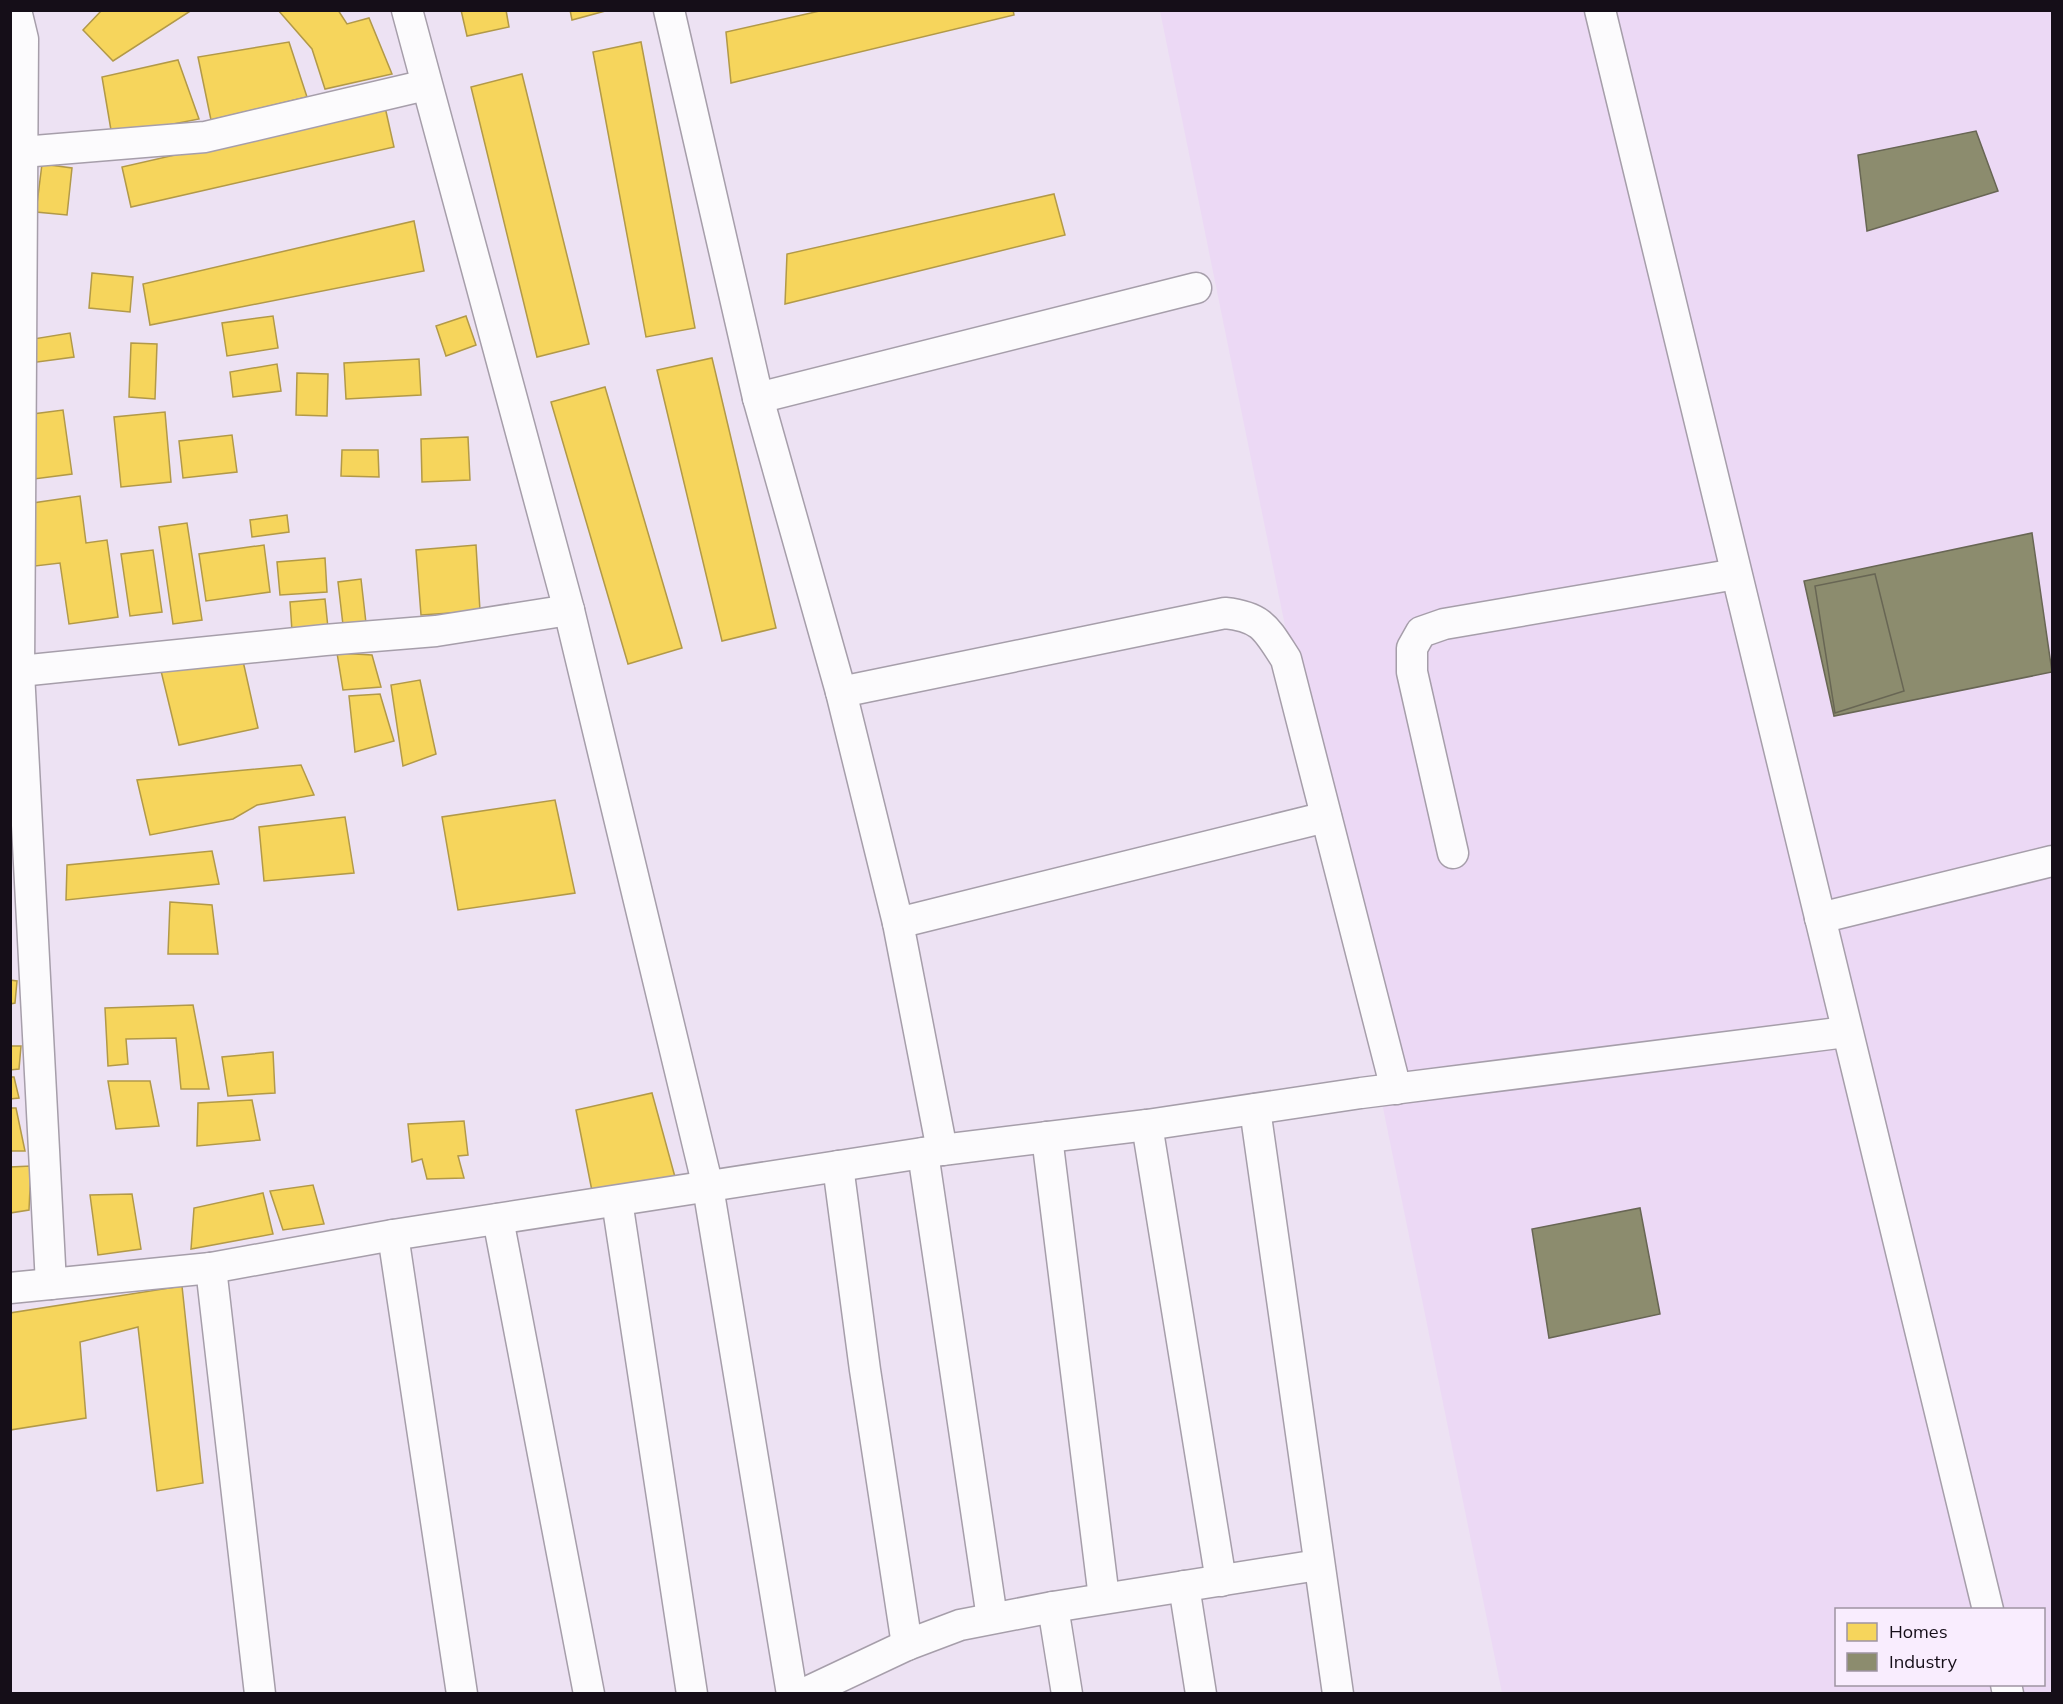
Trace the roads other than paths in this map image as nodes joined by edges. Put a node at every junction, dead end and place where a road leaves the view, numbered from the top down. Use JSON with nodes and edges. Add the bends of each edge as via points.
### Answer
{"nodes":[{"id":1,"x":16,"y":10,"type":"edge"},
{"id":2,"x":407,"y":10,"type":"edge"},
{"id":3,"x":669,"y":10,"type":"edge"},
{"id":4,"x":1600,"y":10,"type":"edge"},
{"id":5,"x":426,"y":86,"type":"junction"},
{"id":6,"x":17,"y":153,"type":"edge"},
{"id":7,"x":1196,"y":288,"type":"dead end"},
{"id":8,"x":758,"y":398,"type":"junction"},
{"id":9,"x":1736,"y":574,"type":"junction"},
{"id":10,"x":569,"y":610,"type":"junction"},
{"id":11,"x":15,"y":672,"type":"edge"},
{"id":12,"x":841,"y":692,"type":"junction"},
{"id":13,"x":1326,"y":817,"type":"junction"},
{"id":14,"x":1453,"y":853,"type":"dead end"},
{"id":15,"x":2052,"y":861,"type":"edge"},
{"id":16,"x":1820,"y":918,"type":"junction"},
{"id":17,"x":898,"y":923,"type":"junction"},
{"id":18,"x":1846,"y":1032,"type":"junction"},
{"id":19,"x":1396,"y":1089,"type":"junction"},
{"id":20,"x":1256,"y":1109,"type":"junction"},
{"id":21,"x":1147,"y":1125,"type":"junction"},
{"id":22,"x":1047,"y":1137,"type":"junction"},
{"id":23,"x":933,"y":1151,"type":"junction"},
{"id":24,"x":838,"y":1166,"type":"junction"},
{"id":25,"x":708,"y":1187,"type":"junction"},
{"id":26,"x":617,"y":1201,"type":"junction"},
{"id":27,"x":498,"y":1219,"type":"junction"},
{"id":28,"x":393,"y":1235,"type":"junction"},
{"id":29,"x":211,"y":1268,"type":"junction"},
{"id":30,"x":51,"y":1284,"type":"junction"},
{"id":31,"x":10,"y":1288,"type":"edge"},
{"id":32,"x":1318,"y":1565,"type":"junction"},
{"id":33,"x":1221,"y":1581,"type":"junction"},
{"id":34,"x":1184,"y":1586,"type":"junction"},
{"id":35,"x":1104,"y":1599,"type":"junction"},
{"id":36,"x":1053,"y":1607,"type":"junction"},
{"id":37,"x":1988,"y":1608,"type":"edge"},
{"id":38,"x":992,"y":1618,"type":"junction"},
{"id":39,"x":907,"y":1645,"type":"junction"},
{"id":40,"x":260,"y":1694,"type":"edge"},
{"id":41,"x":462,"y":1694,"type":"edge"},
{"id":42,"x":589,"y":1694,"type":"edge"},
{"id":43,"x":692,"y":1694,"type":"edge"},
{"id":44,"x":792,"y":1694,"type":"edge"},
{"id":45,"x":803,"y":1694,"type":"edge"},
{"id":46,"x":1067,"y":1694,"type":"edge"},
{"id":47,"x":1201,"y":1694,"type":"edge"},
{"id":48,"x":1338,"y":1694,"type":"edge"}],
"edges":[{"from":1,"to":6,"type":"street","via":[[23,39]]},
{"from":2,"to":5,"type":"street"},
{"from":3,"to":8,"type":"street"},
{"from":4,"to":9,"type":"street"},
{"from":5,"to":6,"type":"street","via":[[206,137]]},
{"from":5,"to":10,"type":"street"},
{"from":6,"to":11,"type":"street"},
{"from":7,"to":8,"type":"street"},
{"from":8,"to":12,"type":"street"},
{"from":9,"to":14,"type":"street","via":[[1444,624],[1421,632],[1412,648],[1412,672]]},
{"from":9,"to":16,"type":"street"},
{"from":10,"to":11,"type":"street","via":[[436,631]]},
{"from":10,"to":25,"type":"street"},
{"from":11,"to":30,"type":"street"},
{"from":12,"to":13,"type":"street","via":[[1225,613],[1244,615],[1262,626],[1286,659]]},
{"from":12,"to":17,"type":"street"},
{"from":13,"to":17,"type":"street"},
{"from":13,"to":19,"type":"street"},
{"from":15,"to":16,"type":"street"},
{"from":16,"to":18,"type":"street"},
{"from":17,"to":23,"type":"street"},
{"from":18,"to":19,"type":"street"},
{"from":18,"to":37,"type":"street"},
{"from":19,"to":20,"type":"street"},
{"from":20,"to":21,"type":"street"},
{"from":20,"to":32,"type":"street"},
{"from":21,"to":22,"type":"street"},
{"from":21,"to":33,"type":"street"},
{"from":22,"to":23,"type":"street"},
{"from":22,"to":35,"type":"street"},
{"from":23,"to":24,"type":"street"},
{"from":23,"to":38,"type":"street"},
{"from":24,"to":25,"type":"street"},
{"from":24,"to":39,"type":"street"},
{"from":25,"to":26,"type":"street"},
{"from":25,"to":44,"type":"street"},
{"from":26,"to":27,"type":"street"},
{"from":26,"to":43,"type":"street"},
{"from":27,"to":28,"type":"street"},
{"from":27,"to":42,"type":"street"},
{"from":28,"to":29,"type":"street"},
{"from":28,"to":41,"type":"street"},
{"from":29,"to":30,"type":"street"},
{"from":29,"to":40,"type":"street"},
{"from":30,"to":31,"type":"street"},
{"from":32,"to":33,"type":"street"},
{"from":32,"to":48,"type":"street"},
{"from":33,"to":34,"type":"street"},
{"from":34,"to":35,"type":"street"},
{"from":34,"to":47,"type":"street"},
{"from":35,"to":36,"type":"street"},
{"from":36,"to":38,"type":"street"},
{"from":36,"to":46,"type":"street"},
{"from":38,"to":39,"type":"street","via":[[960,1625]]},
{"from":39,"to":45,"type":"street"}]}
